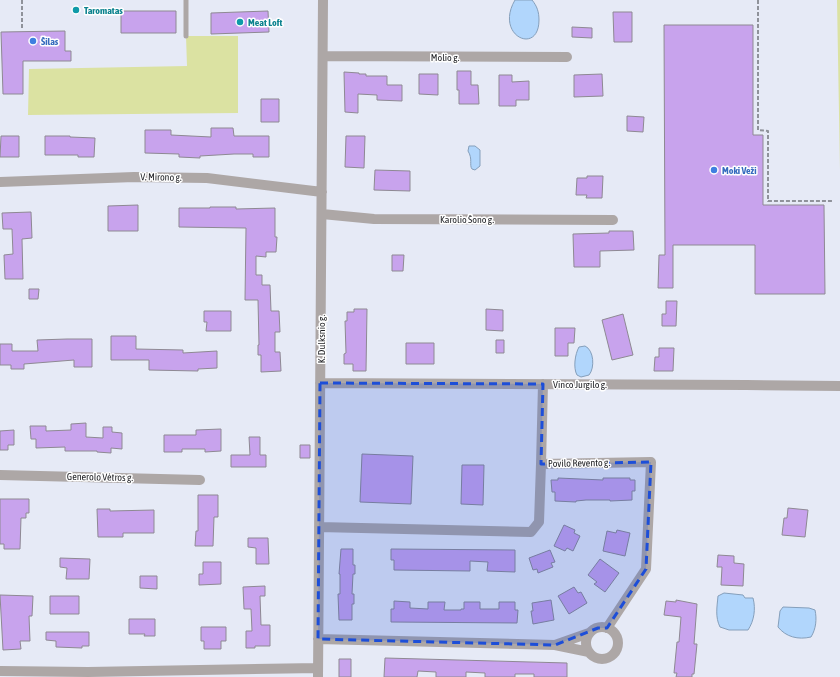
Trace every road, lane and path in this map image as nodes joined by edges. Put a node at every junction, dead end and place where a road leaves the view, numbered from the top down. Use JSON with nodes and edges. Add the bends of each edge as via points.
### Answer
{"nodes":[{"id":1,"x":22,"y":0,"type":"edge"},
{"id":2,"x":186,"y":0,"type":"edge"},
{"id":3,"x":323,"y":0,"type":"edge"},
{"id":4,"x":758,"y":0,"type":"edge"},
{"id":5,"x":22,"y":30,"type":"dead end"},
{"id":6,"x":186,"y":36,"type":"dead end"},
{"id":7,"x":323,"y":56,"type":"junction"},
{"id":8,"x":567,"y":57,"type":"dead end"},
{"id":9,"x":0,"y":182,"type":"edge"},
{"id":10,"x":322,"y":192,"type":"junction"},
{"id":11,"x":833,"y":201,"type":"dead end"},
{"id":12,"x":322,"y":214,"type":"junction"},
{"id":13,"x":613,"y":220,"type":"dead end"},
{"id":14,"x":320,"y":383,"type":"junction"},
{"id":15,"x":543,"y":384,"type":"junction"},
{"id":16,"x":840,"y":386,"type":"edge"},
{"id":17,"x":541,"y":464,"type":"junction"},
{"id":18,"x":0,"y":475,"type":"edge"},
{"id":19,"x":200,"y":480,"type":"dead end"},
{"id":20,"x":319,"y":528,"type":"junction"},
{"id":21,"x":607,"y":628,"type":"junction"},
{"id":22,"x":589,"y":633,"type":"junction"},
{"id":23,"x":318,"y":639,"type":"junction"},
{"id":24,"x":555,"y":645,"type":"junction"},
{"id":25,"x":589,"y":652,"type":"junction"},
{"id":26,"x":0,"y":671,"type":"edge"},
{"id":27,"x":318,"y":673,"type":"edge"}],
"edges":[{"from":1,"to":5,"type":"path"},
{"from":2,"to":6,"type":"lane"},
{"from":3,"to":7,"type":"street","name":"K. Dulksnio g."},
{"from":4,"to":11,"type":"path","via":[[758,130],[768,131],[768,201]]},
{"from":7,"to":8,"type":"street","name":"Molio g."},
{"from":7,"to":10,"type":"street","name":"K. Dulksnio g."},
{"from":9,"to":10,"type":"street","name":"V. Mirono g.","via":[[134,177],[207,178]]},
{"from":10,"to":12,"type":"street","name":"K. Dulksnio g."},
{"from":12,"to":13,"type":"street","name":"Karolio Šono g.","via":[[374,219]]},
{"from":12,"to":14,"type":"street","name":"K. Dulksnio g."},
{"from":14,"to":15,"type":"street","name":"Vinco Jurgilo g."},
{"from":14,"to":20,"type":"street","name":"K. Dulksnio g."},
{"from":15,"to":16,"type":"street","name":"Vinco Jurgilo g."},
{"from":15,"to":17,"type":"street"},
{"from":17,"to":20,"type":"street","name":"Povilo Revento g.","via":[[539,522],[531,532]]},
{"from":17,"to":21,"type":"street","name":"Povilo Revento g.","via":[[651,462],[646,569]]},
{"from":18,"to":19,"type":"street","name":"Generolo Vėtros g."},
{"from":20,"to":23,"type":"street","name":"K. Dulksnio g."},
{"from":21,"to":22,"type":"street","via":[[598,628]]},
{"from":21,"to":25,"type":"street","via":[[618,638],[615,653],[602,659],[592,656]]},
{"from":22,"to":24,"type":"street"},
{"from":22,"to":25,"type":"street","via":[[586,643]]},
{"from":23,"to":24,"type":"street"},
{"from":23,"to":27,"type":"street","name":"K. Dulksnio g."},
{"from":24,"to":25,"type":"street"},
{"from":26,"to":27,"type":"street"}]}
